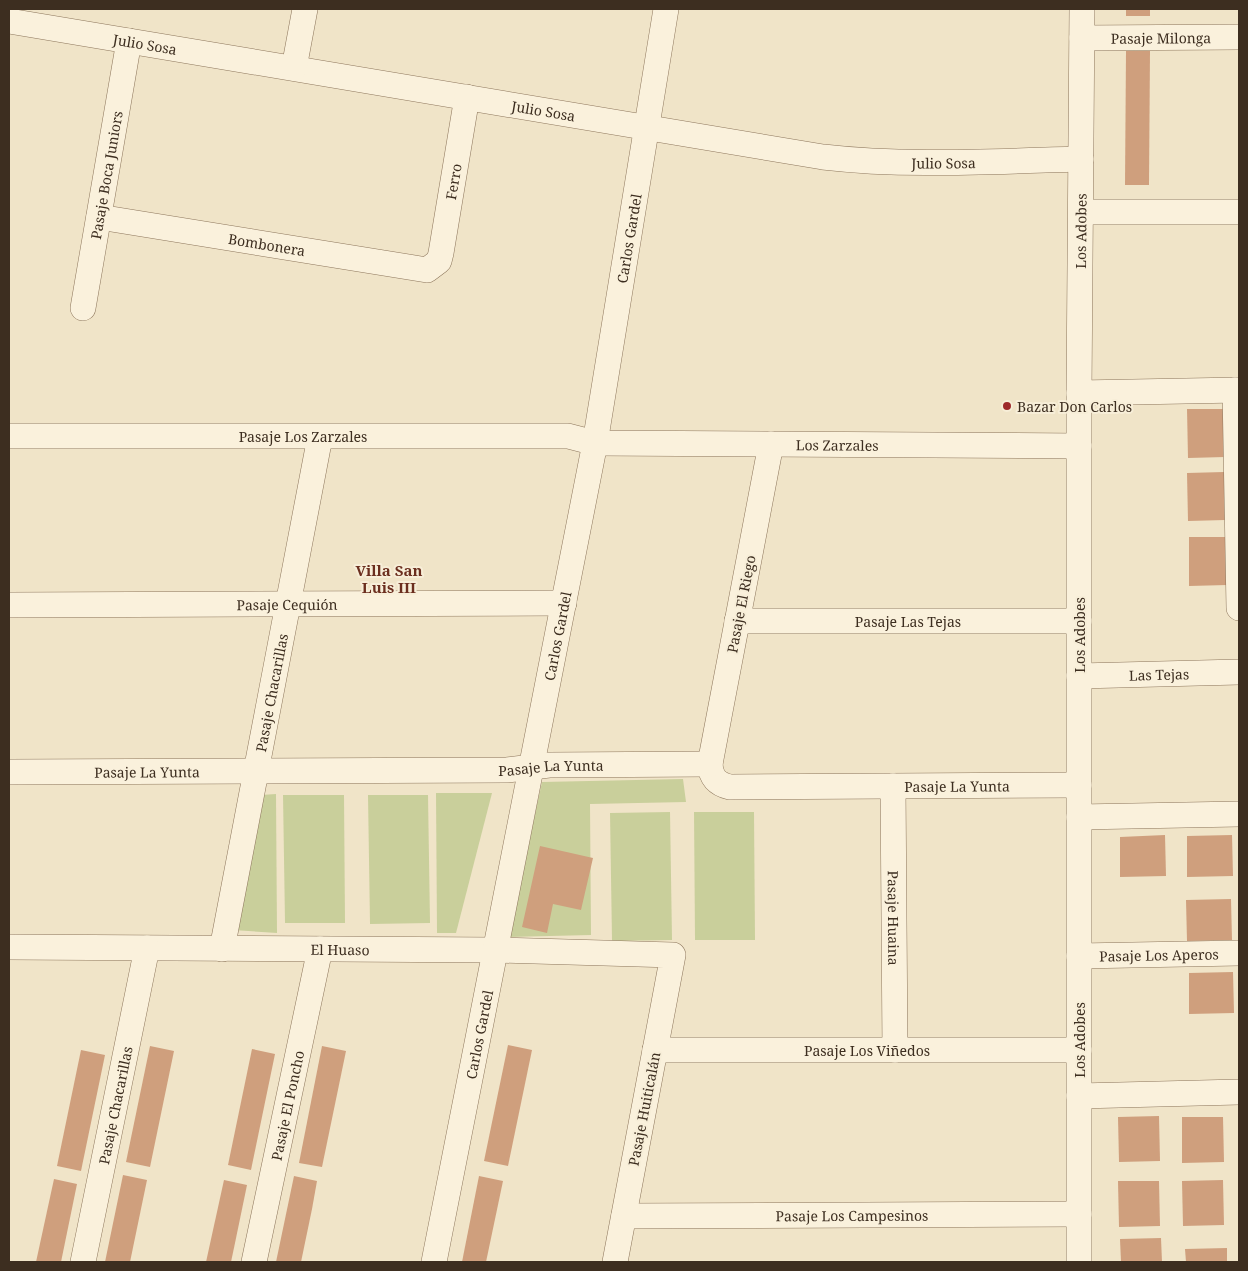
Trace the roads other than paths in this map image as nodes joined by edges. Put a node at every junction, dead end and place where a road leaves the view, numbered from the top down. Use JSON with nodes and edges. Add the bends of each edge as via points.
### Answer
{"nodes":[{"id":1,"x":304,"y":9,"type":"edge"},
{"id":2,"x":666,"y":9,"type":"edge"},
{"id":3,"x":1082,"y":9,"type":"edge"},
{"id":4,"x":9,"y":22,"type":"edge"},
{"id":5,"x":1239,"y":37,"type":"edge"},
{"id":6,"x":1082,"y":38,"type":"junction"},
{"id":7,"x":129,"y":41,"type":"junction"},
{"id":8,"x":294,"y":68,"type":"junction"},
{"id":9,"x":467,"y":97,"type":"junction"},
{"id":10,"x":647,"y":126,"type":"junction"},
{"id":11,"x":1082,"y":159,"type":"junction"},
{"id":12,"x":1081,"y":212,"type":"junction"},
{"id":13,"x":1239,"y":212,"type":"edge"},
{"id":14,"x":98,"y":217,"type":"junction"},
{"id":15,"x":434,"y":266,"type":"joint"},
{"id":16,"x":83,"y":308,"type":"dead end"},
{"id":17,"x":1237,"y":390,"type":"edge"},
{"id":18,"x":1079,"y":393,"type":"junction"},
{"id":19,"x":9,"y":436,"type":"edge"},
{"id":20,"x":320,"y":437,"type":"junction"},
{"id":21,"x":595,"y":443,"type":"junction"},
{"id":22,"x":772,"y":444,"type":"junction"},
{"id":23,"x":1079,"y":446,"type":"junction"},
{"id":24,"x":564,"y":603,"type":"junction"},
{"id":25,"x":9,"y":604,"type":"edge"},
{"id":26,"x":289,"y":604,"type":"junction"},
{"id":27,"x":1239,"y":608,"type":"edge"},
{"id":28,"x":738,"y":621,"type":"junction"},
{"id":29,"x":1079,"y":621,"type":"junction"},
{"id":30,"x":1239,"y":672,"type":"edge"},
{"id":31,"x":1079,"y":676,"type":"junction"},
{"id":32,"x":710,"y":764,"type":"junction"},
{"id":33,"x":531,"y":767,"type":"junction"},
{"id":34,"x":256,"y":771,"type":"junction"},
{"id":35,"x":9,"y":772,"type":"edge"},
{"id":36,"x":1079,"y":785,"type":"junction"},
{"id":37,"x":894,"y":786,"type":"junction"},
{"id":38,"x":1239,"y":814,"type":"edge"},
{"id":39,"x":1079,"y":817,"type":"junction"},
{"id":40,"x":9,"y":947,"type":"edge"},
{"id":41,"x":146,"y":948,"type":"junction"},
{"id":42,"x":222,"y":949,"type":"junction"},
{"id":43,"x":320,"y":949,"type":"junction"},
{"id":44,"x":495,"y":950,"type":"junction"},
{"id":45,"x":1239,"y":953,"type":"edge"},
{"id":46,"x":673,"y":955,"type":"joint"},
{"id":47,"x":1079,"y":956,"type":"junction"},
{"id":48,"x":655,"y":1050,"type":"junction"},
{"id":49,"x":895,"y":1050,"type":"junction"},
{"id":50,"x":1079,"y":1050,"type":"junction"},
{"id":51,"x":1239,"y":1092,"type":"edge"},
{"id":52,"x":1079,"y":1096,"type":"junction"},
{"id":53,"x":1079,"y":1214,"type":"junction"},
{"id":54,"x":624,"y":1216,"type":"junction"},
{"id":55,"x":83,"y":1262,"type":"edge"},
{"id":56,"x":254,"y":1262,"type":"edge"},
{"id":57,"x":434,"y":1262,"type":"edge"},
{"id":58,"x":616,"y":1262,"type":"edge"},
{"id":59,"x":1079,"y":1262,"type":"edge"}],
"edges":[{"from":1,"to":8,"type":"street"},
{"from":2,"to":10,"type":"street","name":"Carlos Gardel"},
{"from":3,"to":6,"type":"street","name":"Los Adobes"},
{"from":4,"to":7,"type":"street","name":"Julio Sosa"},
{"from":5,"to":6,"type":"street","name":"Pasaje Milonga"},
{"from":6,"to":11,"type":"street","name":"Los Adobes"},
{"from":7,"to":8,"type":"street","name":"Julio Sosa"},
{"from":7,"to":14,"type":"street","name":"Pasaje Boca Juniors"},
{"from":8,"to":9,"type":"street","name":"Julio Sosa"},
{"from":9,"to":10,"type":"street","name":"Julio Sosa"},
{"from":9,"to":15,"type":"street","name":"Ferro","via":[[441,253]]},
{"from":10,"to":11,"type":"street","name":"Julio Sosa","via":[[857,161],[923,163]]},
{"from":10,"to":21,"type":"street","name":"Carlos Gardel"},
{"from":11,"to":12,"type":"street","name":"Los Adobes"},
{"from":12,"to":13,"type":"street"},
{"from":12,"to":18,"type":"street","name":"Los Adobes"},
{"from":14,"to":15,"type":"street","name":"Bombonera","via":[[420,270]]},
{"from":14,"to":16,"type":"street","name":"Pasaje Boca Juniors"},
{"from":17,"to":18,"type":"street"},
{"from":17,"to":27,"type":"street"},
{"from":18,"to":23,"type":"street","name":"Los Adobes"},
{"from":19,"to":20,"type":"street","name":"Pasaje Los Zarzales"},
{"from":20,"to":21,"type":"street","name":"Pasaje Los Zarzales","via":[[568,436]]},
{"from":20,"to":26,"type":"street","name":"Pasaje Chacarillas"},
{"from":21,"to":22,"type":"street","name":"Los Zarzales"},
{"from":21,"to":24,"type":"street","name":"Carlos Gardel"},
{"from":22,"to":23,"type":"street","name":"Los Zarzales"},
{"from":22,"to":28,"type":"street","name":"Pasaje El Riego"},
{"from":23,"to":29,"type":"street","name":"Los Adobes"},
{"from":24,"to":26,"type":"street","name":"Pasaje Cequión"},
{"from":24,"to":33,"type":"street","name":"Carlos Gardel"},
{"from":25,"to":26,"type":"street","name":"Pasaje Cequión"},
{"from":26,"to":34,"type":"street","name":"Pasaje Chacarillas"},
{"from":28,"to":29,"type":"street","name":"Pasaje Las Tejas"},
{"from":28,"to":32,"type":"street","name":"Pasaje El Riego"},
{"from":29,"to":31,"type":"street","name":"Los Adobes"},
{"from":30,"to":31,"type":"street","name":"Las Tejas"},
{"from":31,"to":36,"type":"street","name":"Los Adobes"},
{"from":32,"to":33,"type":"street","name":"Pasaje La Yunta"},
{"from":32,"to":37,"type":"street","name":"Pasaje La Yunta","via":[[714,780],[730,787]]},
{"from":33,"to":34,"type":"street","name":"Pasaje La Yunta","via":[[507,770]]},
{"from":33,"to":44,"type":"street","name":"Carlos Gardel"},
{"from":34,"to":35,"type":"street","name":"Pasaje La Yunta"},
{"from":34,"to":42,"type":"street","name":"Pasaje Chacarillas"},
{"from":36,"to":37,"type":"street","name":"Pasaje La Yunta"},
{"from":36,"to":39,"type":"street","name":"Los Adobes"},
{"from":37,"to":49,"type":"street","name":"Pasaje Huaina"},
{"from":38,"to":39,"type":"street"},
{"from":39,"to":47,"type":"street","name":"Los Adobes"},
{"from":40,"to":41,"type":"street","name":"El Huaso"},
{"from":41,"to":42,"type":"street","name":"El Huaso"},
{"from":41,"to":55,"type":"street","name":"Pasaje Chacarillas"},
{"from":42,"to":43,"type":"street","name":"El Huaso"},
{"from":43,"to":44,"type":"street","name":"El Huaso"},
{"from":43,"to":56,"type":"street","name":"Pasaje El Poncho"},
{"from":44,"to":46,"type":"street","name":"El Huaso"},
{"from":44,"to":57,"type":"street","name":"Carlos Gardel"},
{"from":45,"to":47,"type":"street","name":"Pasaje Los Aperos"},
{"from":46,"to":48,"type":"street","name":"Pasaje Huiticalán"},
{"from":47,"to":50,"type":"street","name":"Los Adobes"},
{"from":48,"to":49,"type":"street","name":"Pasaje Los Viñedos"},
{"from":48,"to":54,"type":"street","name":"Pasaje Huiticalán"},
{"from":49,"to":50,"type":"street","name":"Pasaje Los Viñedos"},
{"from":50,"to":52,"type":"street","name":"Los Adobes"},
{"from":51,"to":52,"type":"street"},
{"from":52,"to":53,"type":"street","name":"Los Adobes"},
{"from":53,"to":54,"type":"street","name":"Pasaje Los Campesinos"},
{"from":53,"to":59,"type":"street","name":"Los Adobes"},
{"from":54,"to":58,"type":"street","name":"Pasaje Huiticalán"}]}
